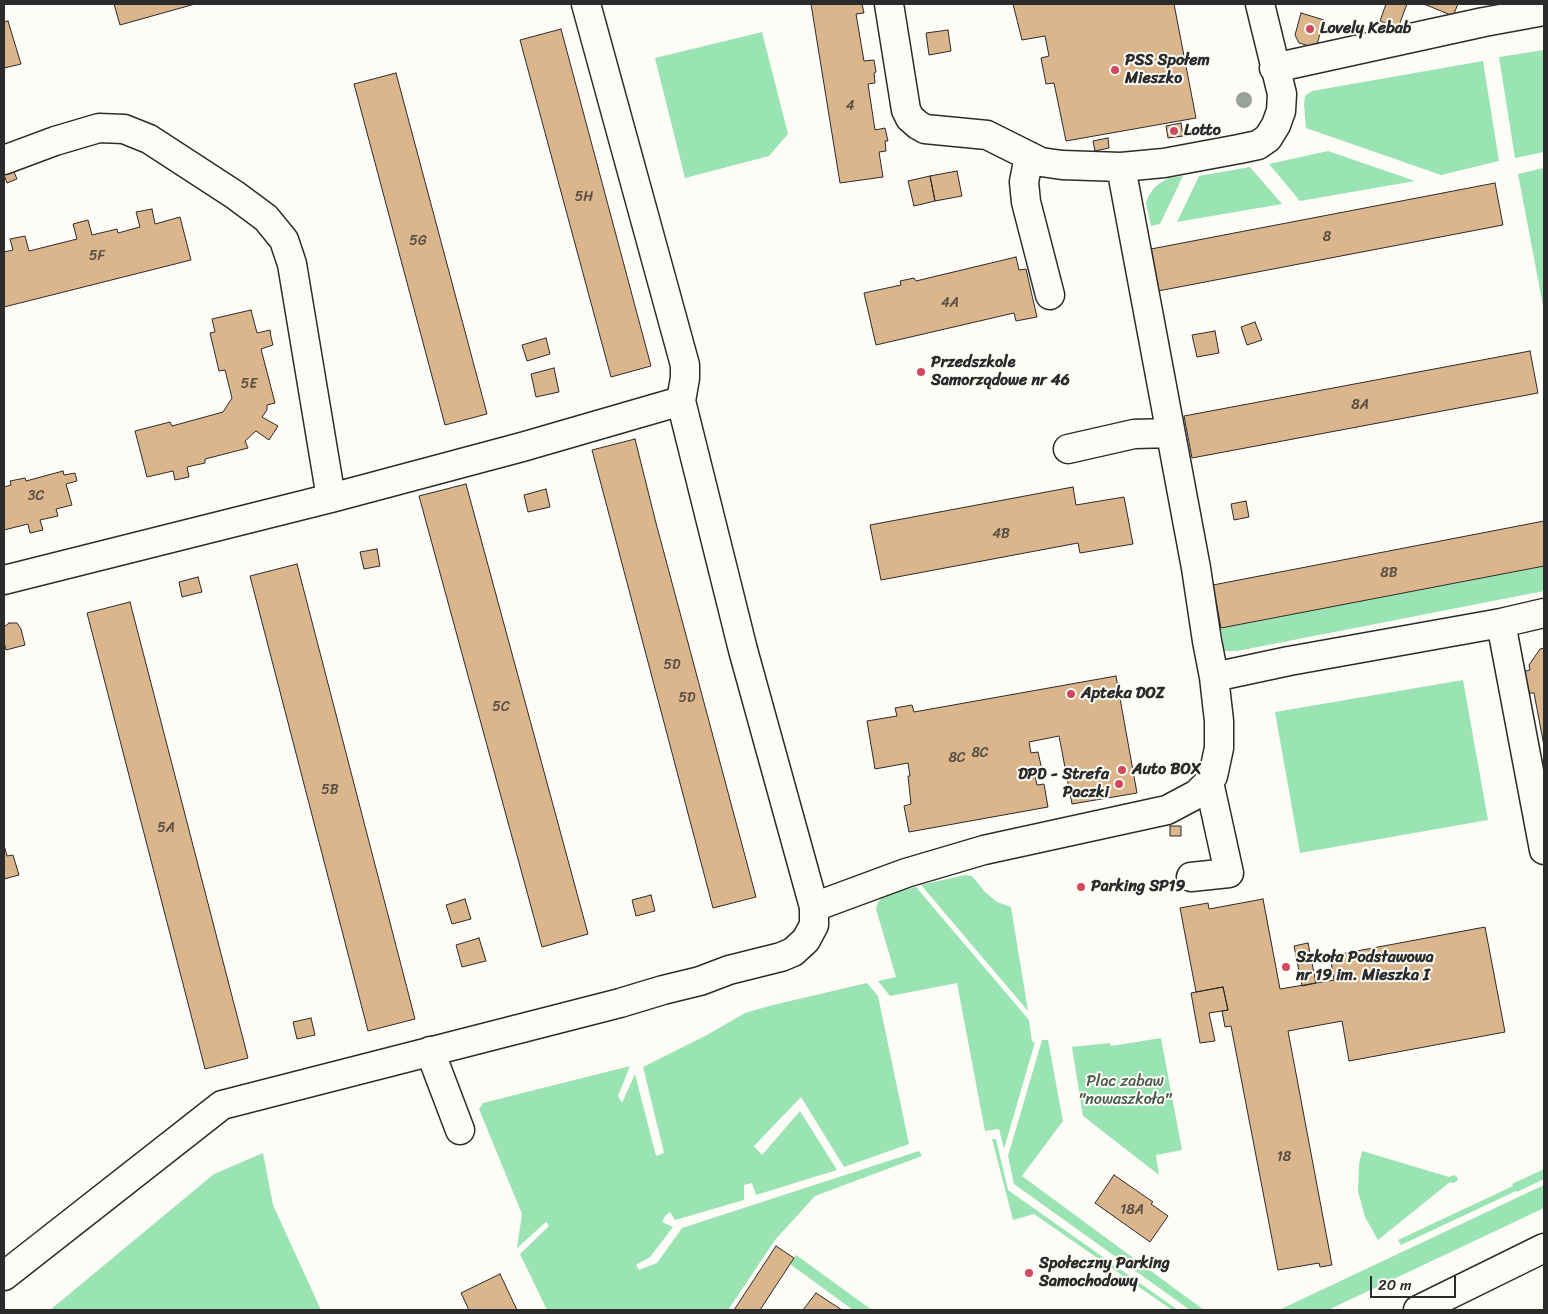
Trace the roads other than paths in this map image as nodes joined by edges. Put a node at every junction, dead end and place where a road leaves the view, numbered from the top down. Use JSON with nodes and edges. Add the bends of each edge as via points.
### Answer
{"nodes":[{"id":1,"x":586,"y":4,"type":"edge"},
{"id":2,"x":889,"y":4,"type":"edge"},
{"id":3,"x":1260,"y":4,"type":"edge"},
{"id":4,"x":1544,"y":11,"type":"edge"},
{"id":5,"x":1274,"y":68,"type":"junction"},
{"id":6,"x":1029,"y":156,"type":"junction"},
{"id":7,"x":4,"y":160,"type":"edge"},
{"id":8,"x":1122,"y":167,"type":"junction"},
{"id":9,"x":1050,"y":295,"type":"dead end"},
{"id":10,"x":681,"y":401,"type":"junction"},
{"id":11,"x":1170,"y":433,"type":"junction"},
{"id":12,"x":1068,"y":449,"type":"dead end"},
{"id":13,"x":331,"y":498,"type":"junction"},
{"id":14,"x":4,"y":580,"type":"edge"},
{"id":15,"x":1544,"y":613,"type":"edge"},
{"id":16,"x":1501,"y":623,"type":"junction"},
{"id":17,"x":1214,"y":677,"type":"junction"},
{"id":18,"x":1209,"y":782,"type":"junction"},
{"id":19,"x":1544,"y":850,"type":"edge"},
{"id":20,"x":1191,"y":877,"type":"dead end"},
{"id":21,"x":814,"y":907,"type":"junction"},
{"id":22,"x":430,"y":1051,"type":"junction"},
{"id":23,"x":460,"y":1130,"type":"dead end"},
{"id":24,"x":1544,"y":1248,"type":"edge"},
{"id":25,"x":4,"y":1276,"type":"edge"},
{"id":26,"x":1418,"y":1310,"type":"edge"}],
"edges":[{"from":1,"to":10,"type":"lane","via":[[685,365]]},
{"from":2,"to":6,"type":"lane","via":[[910,118],[925,129],[987,136]]},
{"from":3,"to":5,"type":"lane"},
{"from":4,"to":5,"type":"lane"},
{"from":5,"to":8,"type":"lane","via":[[1282,94],[1281,111],[1268,138],[1258,145],[1164,163]]},
{"from":6,"to":8,"type":"lane","via":[[1041,162],[1062,165]]},
{"from":6,"to":9,"type":"lane","via":[[1024,182],[1026,202]]},
{"from":7,"to":13,"type":"lane","via":[[99,128],[124,129],[148,139],[266,218],[284,240],[292,264]]},
{"from":8,"to":11,"type":"lane"},
{"from":10,"to":13,"type":"lane"},
{"from":10,"to":21,"type":"lane","via":[[741,641]]},
{"from":11,"to":12,"type":"lane","via":[[1134,434]]},
{"from":11,"to":17,"type":"lane"},
{"from":13,"to":14,"type":"lane"},
{"from":15,"to":16,"type":"lane"},
{"from":16,"to":17,"type":"lane"},
{"from":16,"to":19,"type":"lane"},
{"from":17,"to":18,"type":"lane","via":[[1219,748]]},
{"from":18,"to":20,"type":"lane","via":[[1229,873]]},
{"from":18,"to":21,"type":"lane","via":[[1197,794],[1167,810],[984,850],[906,873]]},
{"from":21,"to":22,"type":"lane","via":[[814,925],[806,940],[793,952],[781,957],[620,1003]]},
{"from":22,"to":23,"type":"lane"},
{"from":22,"to":25,"type":"lane","via":[[222,1105]]},
{"from":24,"to":26,"type":"lane"}]}
